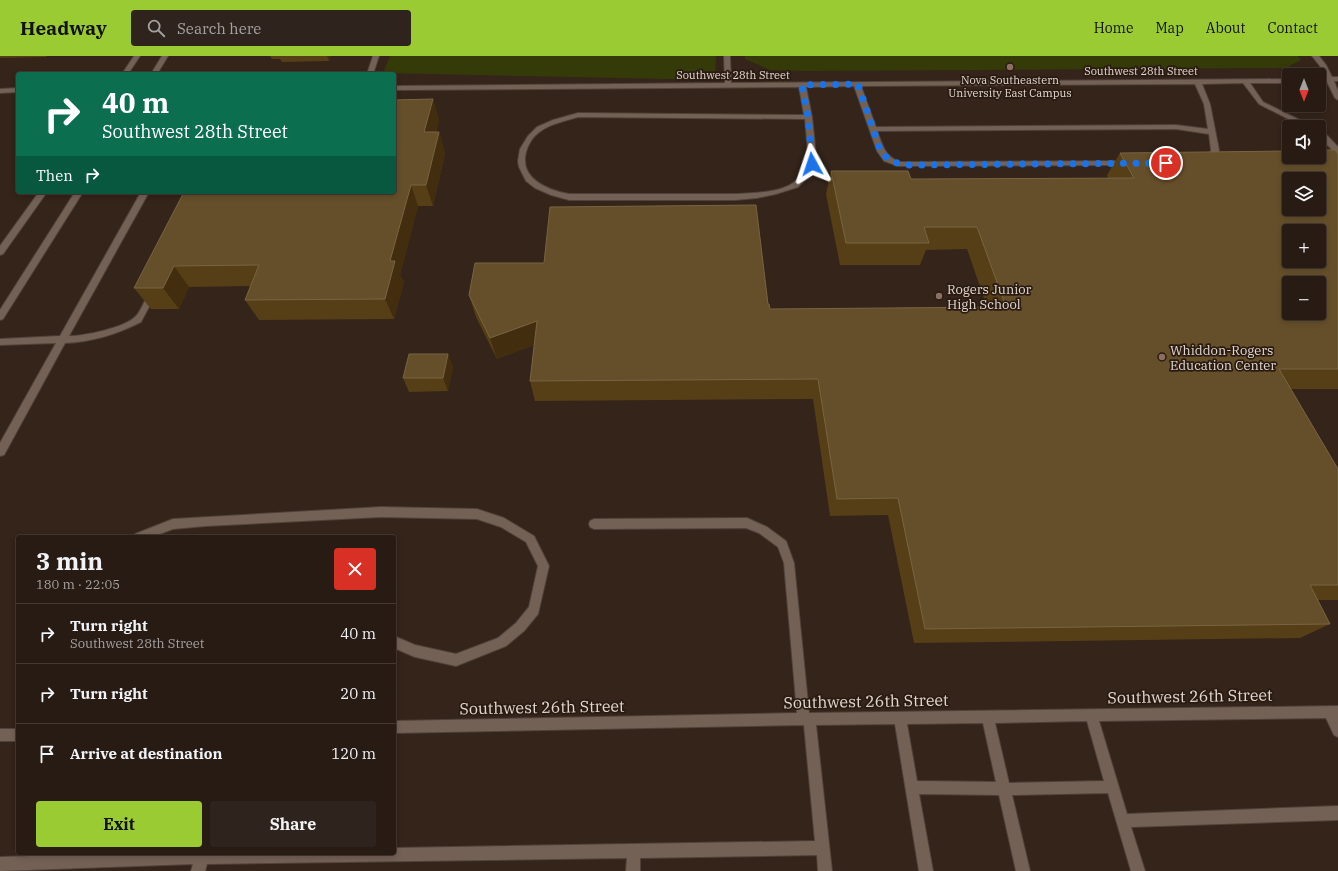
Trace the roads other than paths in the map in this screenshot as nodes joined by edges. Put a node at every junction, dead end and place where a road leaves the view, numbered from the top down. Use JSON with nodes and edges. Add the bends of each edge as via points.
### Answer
{"nodes":[{"id":1,"x":137,"y":56,"type":"edge"},
{"id":2,"x":165,"y":56,"type":"edge"},
{"id":3,"x":376,"y":56,"type":"edge"},
{"id":4,"x":727,"y":56,"type":"edge"},
{"id":5,"x":1315,"y":56,"type":"edge"},
{"id":6,"x":126,"y":72,"type":"edge"},
{"id":7,"x":155,"y":72,"type":"edge"},
{"id":8,"x":371,"y":72,"type":"edge"},
{"id":9,"x":1338,"y":79,"type":"edge"},
{"id":10,"x":1329,"y":80,"type":"junction"},
{"id":11,"x":1245,"y":81,"type":"junction"},
{"id":12,"x":1282,"y":81,"type":"edge"},
{"id":13,"x":1198,"y":82,"type":"junction"},
{"id":14,"x":858,"y":84,"type":"junction"},
{"id":15,"x":802,"y":85,"type":"junction"},
{"id":16,"x":728,"y":86,"type":"junction"},
{"id":17,"x":396,"y":88,"type":"edge"},
{"id":18,"x":16,"y":90,"type":"edge"},
{"id":19,"x":0,"y":91,"type":"edge"},
{"id":20,"x":1338,"y":98,"type":"edge"},
{"id":21,"x":808,"y":117,"type":"junction"},
{"id":22,"x":1296,"y":120,"type":"edge"},
{"id":23,"x":873,"y":129,"type":"junction"},
{"id":24,"x":1211,"y":132,"type":"junction"},
{"id":25,"x":1326,"y":139,"type":"edge"},
{"id":26,"x":1338,"y":151,"type":"edge"},
{"id":27,"x":1134,"y":163,"type":"edge"},
{"id":28,"x":1194,"y":163,"type":"edge"},
{"id":29,"x":42,"y":194,"type":"edge"},
{"id":30,"x":78,"y":194,"type":"edge"},
{"id":31,"x":144,"y":194,"type":"edge"},
{"id":32,"x":0,"y":252,"type":"edge"},
{"id":33,"x":156,"y":284,"type":"edge"},
{"id":34,"x":0,"y":317,"type":"edge"},
{"id":35,"x":64,"y":340,"type":"junction"},
{"id":36,"x":0,"y":342,"type":"edge"},
{"id":37,"x":0,"y":452,"type":"edge"},
{"id":38,"x":594,"y":524,"type":"dead end"},
{"id":39,"x":143,"y":535,"type":"edge"},
{"id":40,"x":396,"y":643,"type":"edge"},
{"id":41,"x":1334,"y":712,"type":"edge"},
{"id":42,"x":1091,"y":715,"type":"junction"},
{"id":43,"x":988,"y":717,"type":"junction"},
{"id":44,"x":900,"y":718,"type":"junction"},
{"id":45,"x":806,"y":719,"type":"junction"},
{"id":46,"x":396,"y":727,"type":"edge"},
{"id":47,"x":1338,"y":731,"type":"edge"},
{"id":48,"x":0,"y":735,"type":"edge"},
{"id":49,"x":16,"y":735,"type":"edge"},
{"id":50,"x":911,"y":787,"type":"junction"},
{"id":51,"x":1113,"y":787,"type":"junction"},
{"id":52,"x":1005,"y":789,"type":"junction"},
{"id":53,"x":1338,"y":813,"type":"edge"},
{"id":54,"x":1123,"y":821,"type":"junction"},
{"id":55,"x":822,"y":848,"type":"junction"},
{"id":56,"x":634,"y":851,"type":"junction"},
{"id":57,"x":396,"y":854,"type":"edge"},
{"id":58,"x":346,"y":855,"type":"edge"},
{"id":59,"x":202,"y":857,"type":"junction"},
{"id":60,"x":0,"y":864,"type":"edge"},
{"id":61,"x":198,"y":871,"type":"edge"},
{"id":62,"x":633,"y":871,"type":"edge"},
{"id":63,"x":825,"y":871,"type":"edge"},
{"id":64,"x":926,"y":871,"type":"edge"},
{"id":65,"x":1024,"y":871,"type":"edge"},
{"id":66,"x":1138,"y":871,"type":"edge"}],
"edges":[{"from":1,"to":6,"type":"street"},
{"from":2,"to":7,"type":"street"},
{"from":3,"to":8,"type":"street"},
{"from":4,"to":16,"type":"street"},
{"from":5,"to":10,"type":"street"},
{"from":9,"to":10,"type":"street"},
{"from":10,"to":20,"type":"street"},
{"from":11,"to":12,"type":"street","name":"Southwest 28th Street"},
{"from":11,"to":13,"type":"street","name":"Southwest 28th Street"},
{"from":11,"to":22,"type":"street","via":[[1261,103]]},
{"from":13,"to":14,"type":"street","name":"Southwest 28th Street"},
{"from":13,"to":24,"type":"street","via":[[1207,104]]},
{"from":14,"to":15,"type":"street","name":"Southwest 28th Street"},
{"from":14,"to":23,"type":"street"},
{"from":15,"to":16,"type":"street","name":"Southwest 28th Street"},
{"from":15,"to":21,"type":"street"},
{"from":16,"to":17,"type":"street","name":"Southwest 28th Street"},
{"from":18,"to":19,"type":"street"},
{"from":21,"to":21,"type":"street","via":[[578,115],[535,132],[522,149],[521,158],[529,179],[546,191],[569,197],[757,195],[795,185],[805,175],[812,164]]},
{"from":23,"to":24,"type":"street","via":[[1176,127]]},
{"from":23,"to":27,"type":"street","via":[[881,152],[887,159],[898,164]]},
{"from":24,"to":28,"type":"street","via":[[1215,150],[1213,156],[1208,160]]},
{"from":25,"to":26,"type":"street"},
{"from":29,"to":32,"type":"street"},
{"from":30,"to":34,"type":"street"},
{"from":31,"to":35,"type":"street"},
{"from":33,"to":35,"type":"street","via":[[138,320],[120,329],[84,339]]},
{"from":35,"to":36,"type":"street"},
{"from":35,"to":37,"type":"street"},
{"from":38,"to":45,"type":"street","via":[[747,524],[763,530],[782,544],[789,563]]},
{"from":39,"to":40,"type":"street","via":[[172,524],[381,512],[477,514],[504,523],[530,539],[544,566],[534,610],[520,627],[502,642],[456,660],[415,651]]},
{"from":41,"to":42,"type":"street","name":"Southwest 26th Street"},
{"from":41,"to":47,"type":"street"},
{"from":42,"to":43,"type":"street","name":"Southwest 26th Street"},
{"from":42,"to":51,"type":"street"},
{"from":43,"to":44,"type":"street","name":"Southwest 26th Street"},
{"from":43,"to":52,"type":"street"},
{"from":44,"to":45,"type":"street","name":"Southwest 26th Street"},
{"from":44,"to":50,"type":"street"},
{"from":45,"to":46,"type":"street","name":"Southwest 26th Street"},
{"from":45,"to":55,"type":"street"},
{"from":48,"to":49,"type":"street"},
{"from":50,"to":52,"type":"street"},
{"from":50,"to":64,"type":"street"},
{"from":51,"to":52,"type":"street"},
{"from":51,"to":54,"type":"street"},
{"from":52,"to":65,"type":"street"},
{"from":53,"to":54,"type":"street"},
{"from":54,"to":66,"type":"street"},
{"from":55,"to":56,"type":"street"},
{"from":55,"to":63,"type":"street"},
{"from":56,"to":57,"type":"street"},
{"from":56,"to":62,"type":"street"},
{"from":58,"to":59,"type":"street"},
{"from":59,"to":60,"type":"street"},
{"from":59,"to":61,"type":"street"}]}
